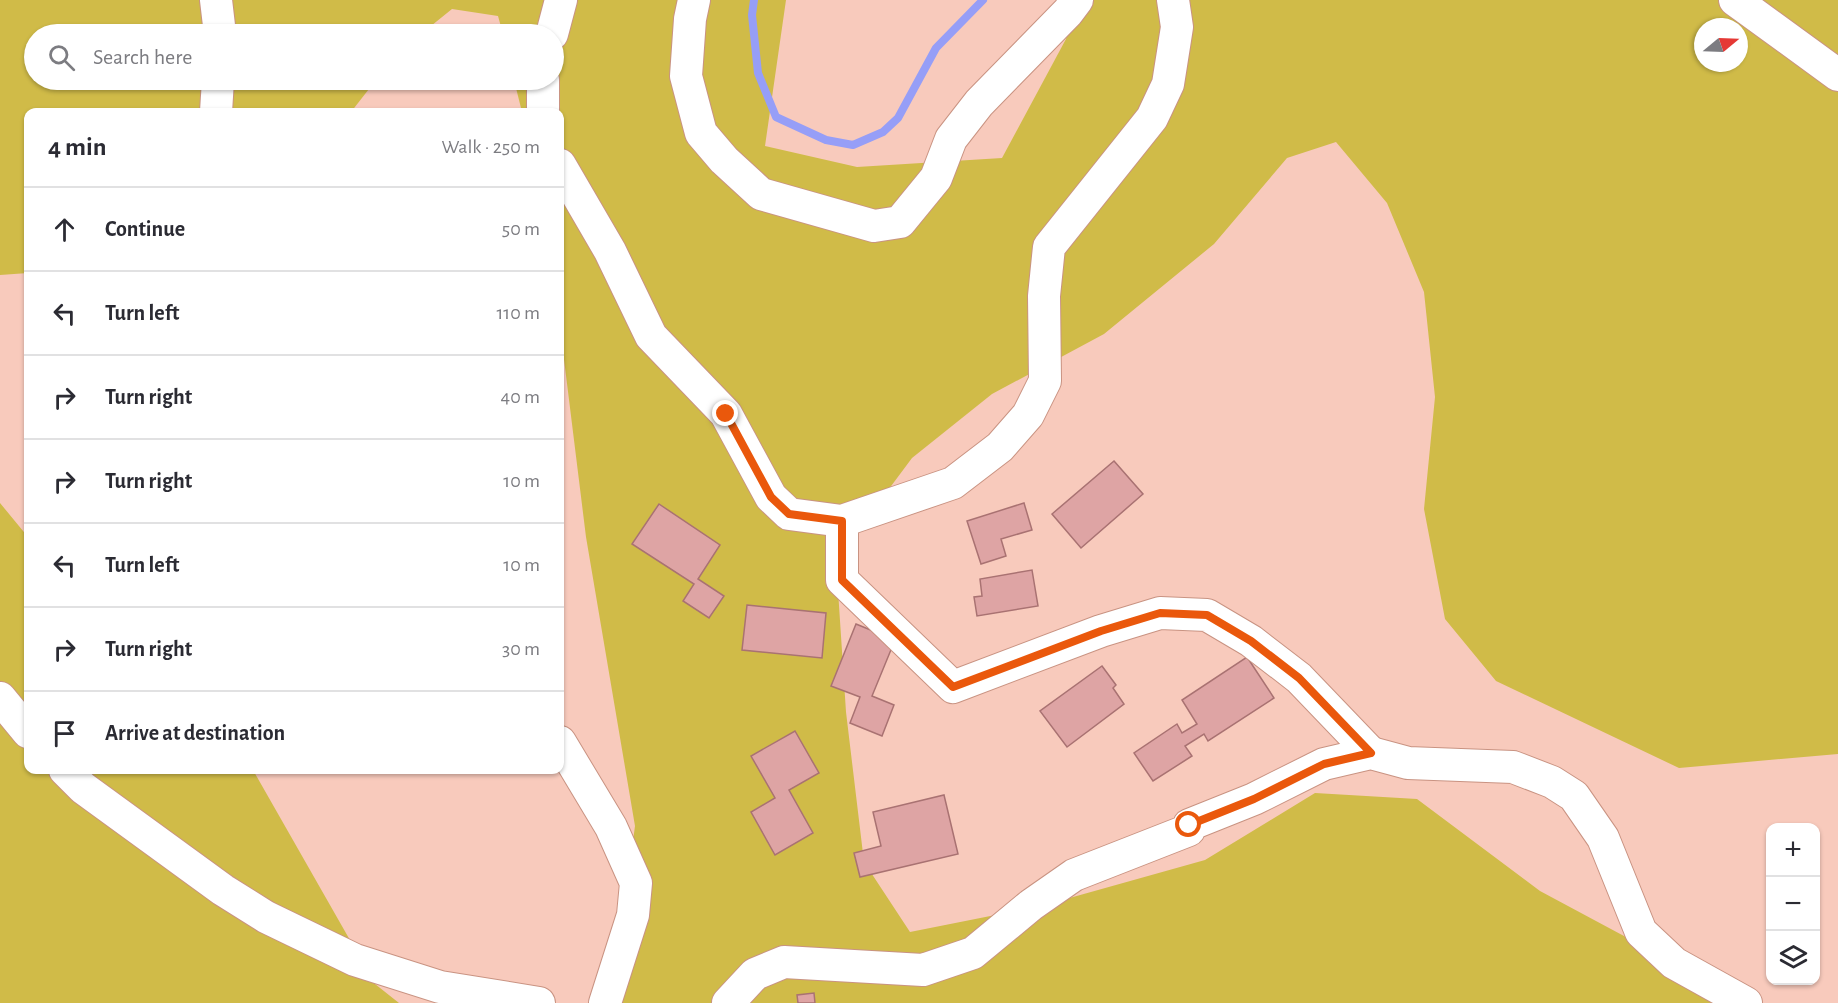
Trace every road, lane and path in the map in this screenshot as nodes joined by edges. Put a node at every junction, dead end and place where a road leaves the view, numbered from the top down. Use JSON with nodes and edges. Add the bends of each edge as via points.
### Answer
{"nodes":[{"id":1,"x":216,"y":0,"type":"edge"},
{"id":2,"x":561,"y":0,"type":"edge"},
{"id":3,"x":694,"y":0,"type":"edge"},
{"id":4,"x":1077,"y":0,"type":"edge"},
{"id":5,"x":1173,"y":0,"type":"edge"},
{"id":6,"x":1735,"y":0,"type":"edge"},
{"id":7,"x":219,"y":24,"type":"edge"},
{"id":8,"x":555,"y":24,"type":"edge"},
{"id":9,"x":1838,"y":75,"type":"edge"},
{"id":10,"x":217,"y":90,"type":"edge"},
{"id":11,"x":543,"y":90,"type":"edge"},
{"id":12,"x":216,"y":108,"type":"edge"},
{"id":13,"x":543,"y":108,"type":"edge"},
{"id":14,"x":564,"y":172,"type":"edge"},
{"id":15,"x":842,"y":521,"type":"junction"},
{"id":16,"x":0,"y":698,"type":"edge"},
{"id":17,"x":24,"y":727,"type":"edge"},
{"id":18,"x":564,"y":749,"type":"edge"},
{"id":19,"x":1371,"y":753,"type":"junction"},
{"id":20,"x":69,"y":774,"type":"edge"},
{"id":21,"x":539,"y":1003,"type":"edge"},
{"id":22,"x":605,"y":1003,"type":"edge"},
{"id":23,"x":728,"y":1003,"type":"edge"},
{"id":24,"x":1746,"y":1003,"type":"edge"}],
"edges":[{"from":1,"to":7,"type":"street"},
{"from":2,"to":8,"type":"street"},
{"from":3,"to":4,"type":"street","via":[[686,76],[701,133],[761,195],[874,226],[900,222],[936,178],[951,140],[979,104]]},
{"from":5,"to":15,"type":"street","via":[[1177,27],[1168,84],[1152,118],[1049,246],[1044,296],[1045,381],[1028,415],[1000,447],[953,483]]},
{"from":6,"to":9,"type":"street"},
{"from":10,"to":12,"type":"street"},
{"from":11,"to":13,"type":"street"},
{"from":14,"to":15,"type":"street","via":[[610,251],[651,336],[726,414],[771,497],[789,514]]},
{"from":15,"to":19,"type":"street","via":[[842,580],[953,687],[1160,613],[1207,615],[1251,641],[1299,678]]},
{"from":16,"to":17,"type":"street"},
{"from":18,"to":22,"type":"street","via":[[611,827],[636,883],[633,915]]},
{"from":19,"to":23,"type":"street","via":[[1324,764],[1254,799],[1189,825],[1189,830],[1074,876],[1030,905],[973,953],[923,970],[784,962],[755,974]]},
{"from":19,"to":24,"type":"street","via":[[1408,763],[1513,767],[1560,786],[1575,796],[1603,838],[1641,932],[1674,963]]},
{"from":20,"to":21,"type":"street","via":[[223,890],[266,917],[365,964],[440,987]]}]}
